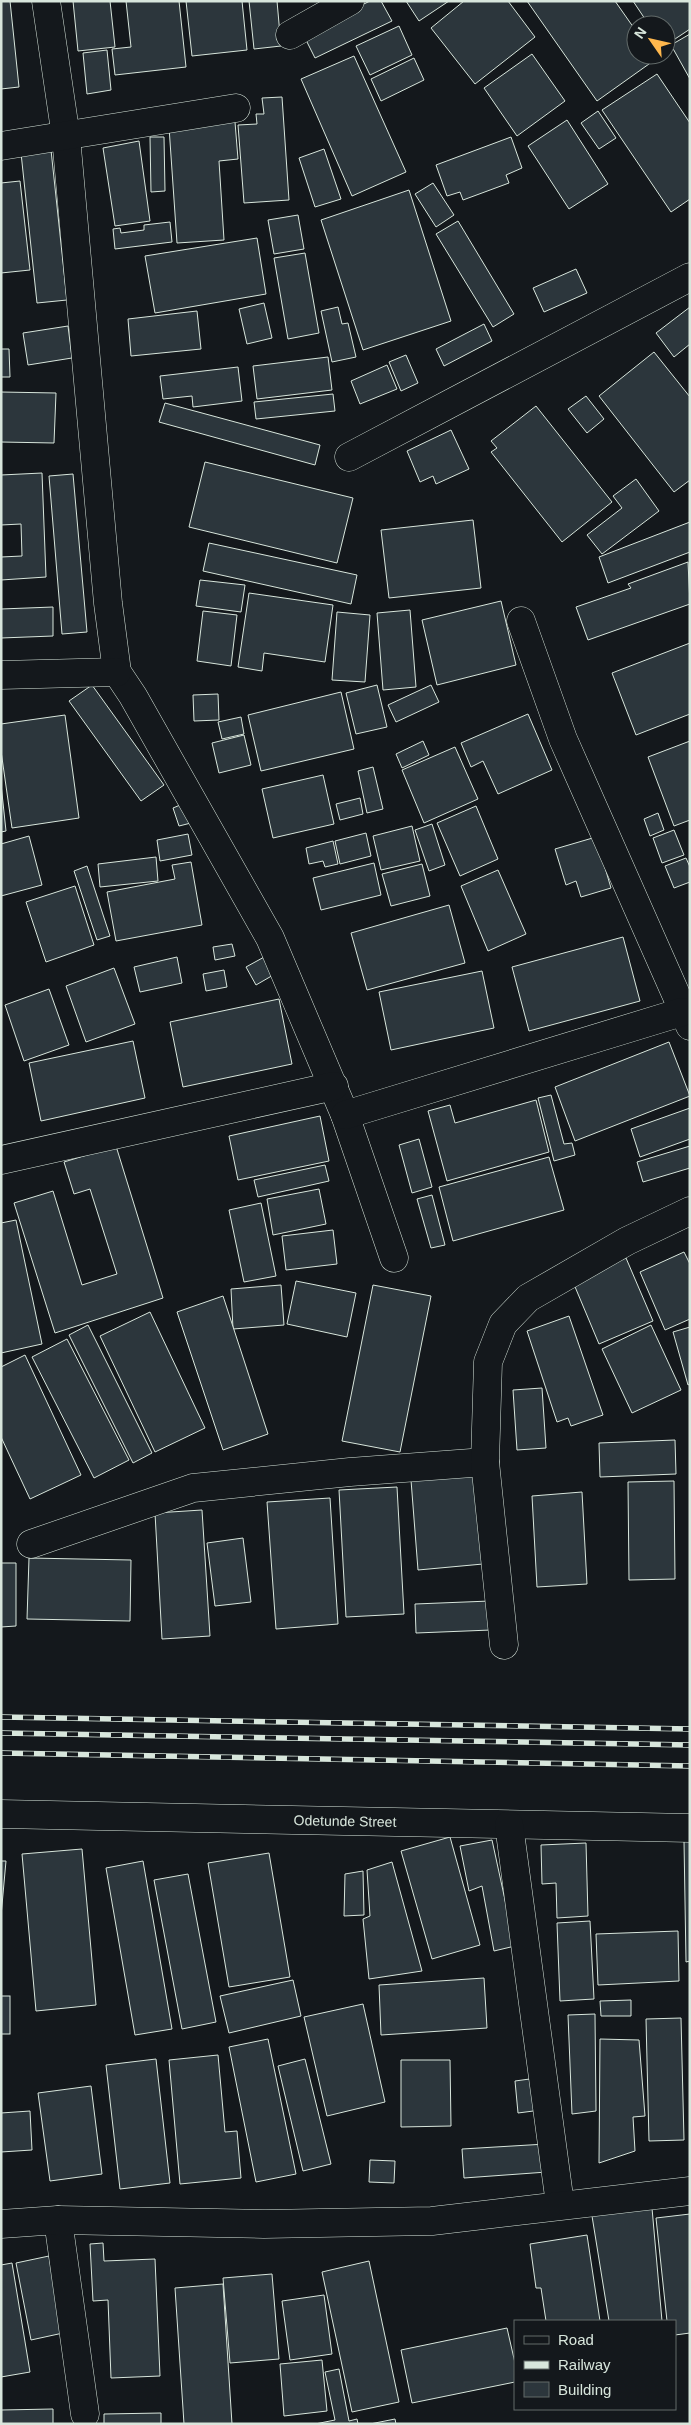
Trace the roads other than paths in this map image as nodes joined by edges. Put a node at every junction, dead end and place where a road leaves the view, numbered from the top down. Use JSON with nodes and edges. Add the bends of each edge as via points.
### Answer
{"nodes":[{"id":1,"x":46,"y":1,"type":"edge"},
{"id":2,"x":350,"y":1,"type":"edge"},
{"id":3,"x":290,"y":35,"type":"dead end"},
{"id":4,"x":236,"y":108,"type":"dead end"},
{"id":5,"x":66,"y":137,"type":"junction"},
{"id":6,"x":1,"y":146,"type":"edge"},
{"id":7,"x":690,"y":277,"type":"edge"},
{"id":8,"x":349,"y":457,"type":"dead end"},
{"id":9,"x":521,"y":621,"type":"dead end"},
{"id":10,"x":117,"y":672,"type":"junction"},
{"id":11,"x":1,"y":675,"type":"edge"},
{"id":12,"x":686,"y":1019,"type":"edge"},
{"id":13,"x":334,"y":1086,"type":"junction"},
{"id":14,"x":345,"y":1115,"type":"junction"},
{"id":15,"x":1,"y":1160,"type":"edge"},
{"id":16,"x":690,"y":1211,"type":"edge"},
{"id":17,"x":394,"y":1258,"type":"dead end"},
{"id":18,"x":485,"y":1462,"type":"junction"},
{"id":19,"x":31,"y":1544,"type":"dead end"},
{"id":20,"x":504,"y":1645,"type":"dead end"},
{"id":21,"x":1,"y":1814,"type":"edge"},
{"id":22,"x":509,"y":1825,"type":"junction"},
{"id":23,"x":690,"y":1828,"type":"edge"},
{"id":24,"x":690,"y":2191,"type":"edge"},
{"id":25,"x":560,"y":2204,"type":"junction"},
{"id":26,"x":58,"y":2220,"type":"junction"},
{"id":27,"x":1,"y":2224,"type":"edge"},
{"id":28,"x":85,"y":2414,"type":"dead end"}],
"edges":[{"from":1,"to":5,"type":"street"},
{"from":2,"to":3,"type":"street"},
{"from":4,"to":5,"type":"street"},
{"from":5,"to":6,"type":"street"},
{"from":5,"to":10,"type":"street"},
{"from":7,"to":8,"type":"street"},
{"from":9,"to":12,"type":"street","via":[[563,739]]},
{"from":10,"to":11,"type":"street"},
{"from":10,"to":13,"type":"street","via":[[270,938]]},
{"from":12,"to":14,"type":"street"},
{"from":13,"to":14,"type":"street"},
{"from":13,"to":15,"type":"street"},
{"from":14,"to":17,"type":"street"},
{"from":16,"to":18,"type":"street","via":[[627,1241],[528,1298],[503,1324],[488,1362]]},
{"from":18,"to":19,"type":"street","via":[[193,1488]]},
{"from":18,"to":20,"type":"street"},
{"from":21,"to":22,"type":"street","name":"Odetunde Street"},
{"from":22,"to":23,"type":"street","name":"Odetunde Street"},
{"from":22,"to":25,"type":"street"},
{"from":24,"to":25,"type":"street"},
{"from":25,"to":26,"type":"street","via":[[432,2221],[264,2224]]},
{"from":26,"to":27,"type":"street"},
{"from":26,"to":28,"type":"street"}]}
